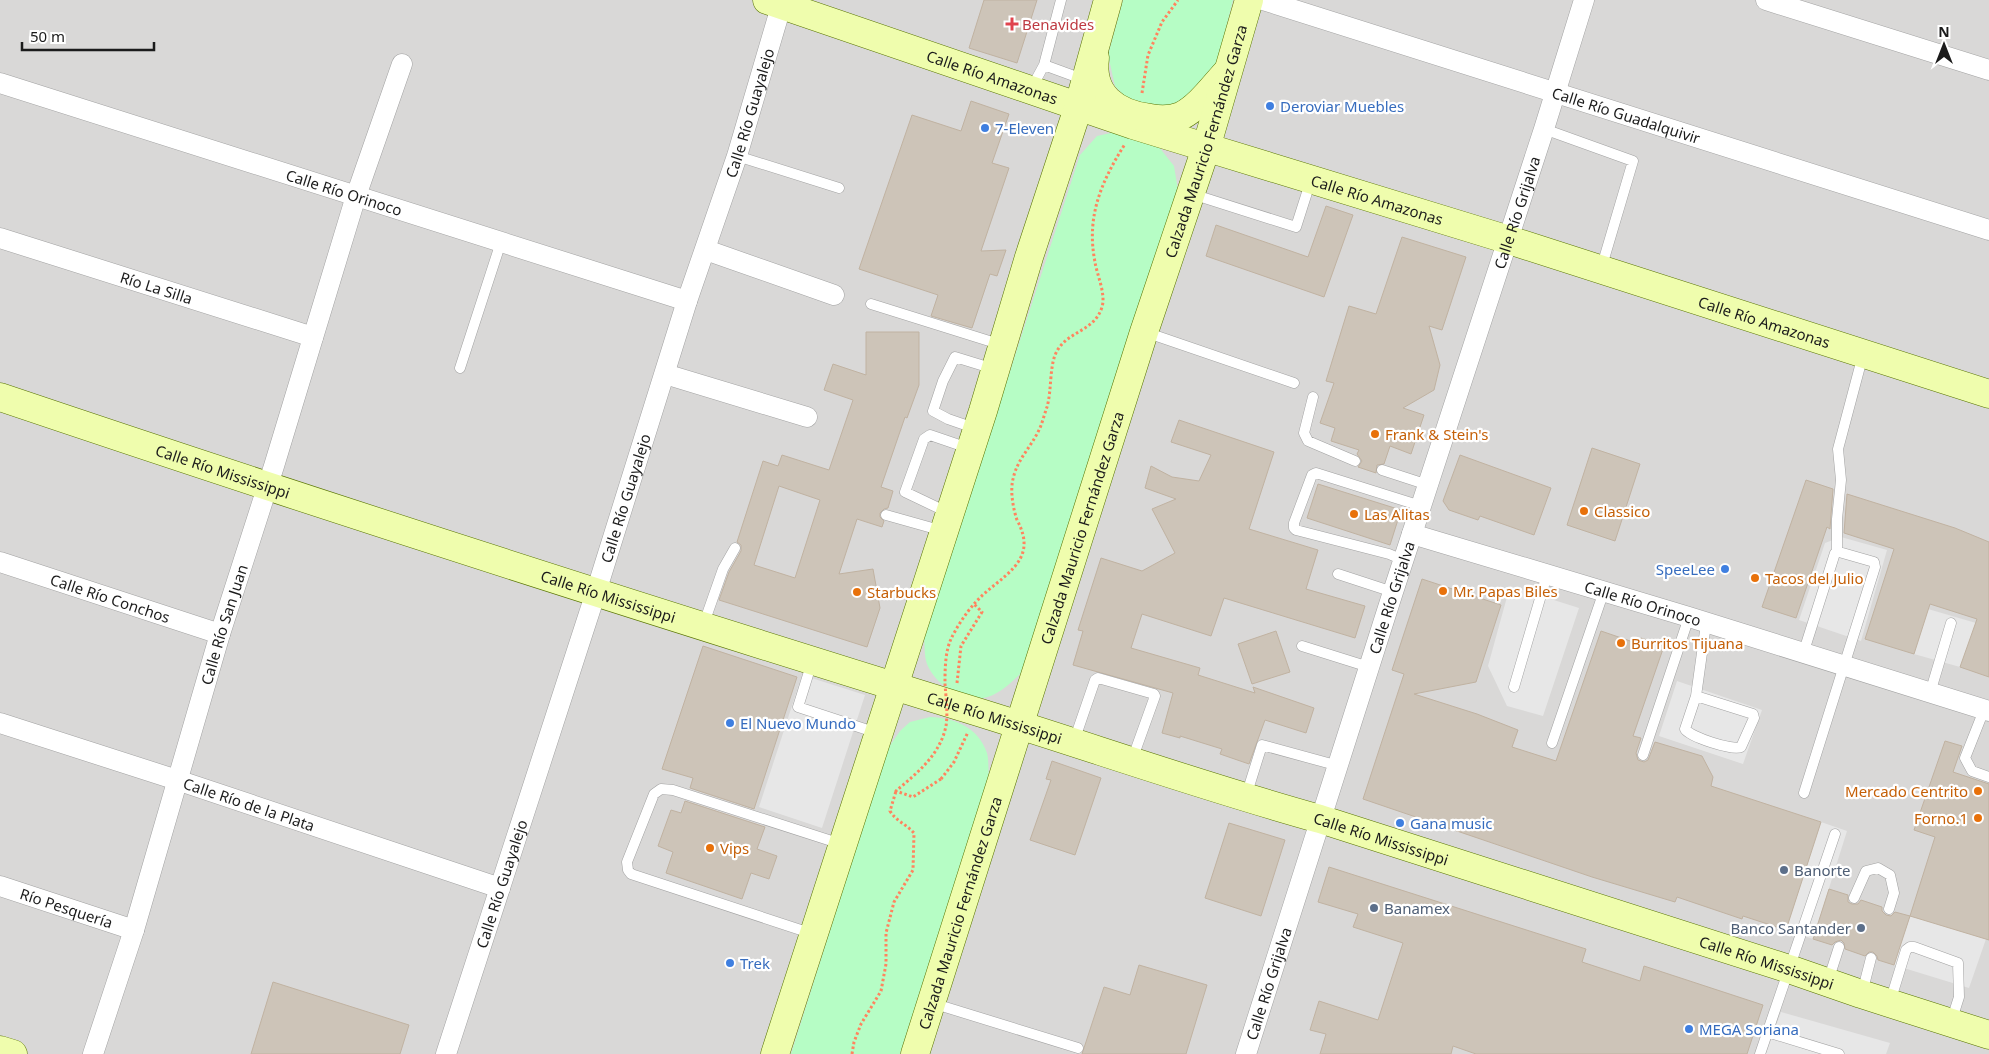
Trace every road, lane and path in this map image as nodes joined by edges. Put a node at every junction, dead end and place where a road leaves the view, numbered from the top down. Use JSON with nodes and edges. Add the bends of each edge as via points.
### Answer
{"nodes":[{"id":1,"x":1062,"y":0,"type":"edge"},
{"id":2,"x":1108,"y":0,"type":"edge"},
{"id":3,"x":1178,"y":0,"type":"edge"},
{"id":4,"x":1249,"y":0,"type":"edge"},
{"id":5,"x":1263,"y":0,"type":"edge"},
{"id":6,"x":1584,"y":0,"type":"edge"},
{"id":7,"x":1766,"y":0,"type":"edge"},
{"id":8,"x":777,"y":2,"type":"edge"},
{"id":9,"x":1098,"y":39,"type":"junction"},
{"id":10,"x":402,"y":64,"type":"dead end"},
{"id":11,"x":1044,"y":65,"type":"junction"},
{"id":12,"x":1989,"y":70,"type":"edge"},
{"id":13,"x":1228,"y":71,"type":"junction"},
{"id":14,"x":1085,"y":80,"type":"junction"},
{"id":15,"x":0,"y":83,"type":"edge"},
{"id":16,"x":1031,"y":90,"type":"junction"},
{"id":17,"x":1556,"y":93,"type":"junction"},
{"id":18,"x":1078,"y":108,"type":"junction"},
{"id":19,"x":1134,"y":121,"type":"junction"},
{"id":20,"x":1544,"y":129,"type":"junction"},
{"id":21,"x":1206,"y":148,"type":"junction"},
{"id":22,"x":737,"y":156,"type":"junction"},
{"id":23,"x":1311,"y":179,"type":"junction"},
{"id":24,"x":839,"y":188,"type":"dead end"},
{"id":25,"x":1191,"y":194,"type":"junction"},
{"id":26,"x":356,"y":196,"type":"junction"},
{"id":27,"x":1989,"y":230,"type":"edge"},
{"id":28,"x":0,"y":238,"type":"edge"},
{"id":29,"x":1509,"y":240,"type":"junction"},
{"id":30,"x":501,"y":242,"type":"junction"},
{"id":31,"x":706,"y":250,"type":"junction"},
{"id":32,"x":1601,"y":270,"type":"junction"},
{"id":33,"x":834,"y":295,"type":"dead end"},
{"id":34,"x":687,"y":301,"type":"junction"},
{"id":35,"x":871,"y":304,"type":"dead end"},
{"id":36,"x":1144,"y":332,"type":"junction"},
{"id":37,"x":313,"y":337,"type":"junction"},
{"id":38,"x":1864,"y":354,"type":"junction"},
{"id":39,"x":999,"y":358,"type":"junction"},
{"id":40,"x":460,"y":368,"type":"dead end"},
{"id":41,"x":665,"y":374,"type":"junction"},
{"id":42,"x":1294,"y":383,"type":"dead end"},
{"id":43,"x":1989,"y":394,"type":"edge"},
{"id":44,"x":0,"y":397,"type":"edge"},
{"id":45,"x":1313,"y":397,"type":"dead end"},
{"id":46,"x":807,"y":417,"type":"dead end"},
{"id":47,"x":974,"y":439,"type":"junction"},
{"id":48,"x":1355,"y":462,"type":"dead end"},
{"id":49,"x":1382,"y":470,"type":"dead end"},
{"id":50,"x":1428,"y":485,"type":"junction"},
{"id":51,"x":268,"y":487,"type":"junction"},
{"id":52,"x":1421,"y":506,"type":"junction"},
{"id":53,"x":886,"y":515,"type":"dead end"},
{"id":54,"x":947,"y":522,"type":"junction"},
{"id":55,"x":1412,"y":534,"type":"junction"},
{"id":56,"x":735,"y":548,"type":"dead end"},
{"id":57,"x":1837,"y":552,"type":"junction"},
{"id":58,"x":1404,"y":560,"type":"junction"},
{"id":59,"x":0,"y":562,"type":"edge"},
{"id":60,"x":1338,"y":574,"type":"dead end"},
{"id":61,"x":1547,"y":575,"type":"junction"},
{"id":62,"x":1604,"y":591,"type":"junction"},
{"id":63,"x":596,"y":592,"type":"junction"},
{"id":64,"x":1393,"y":592,"type":"junction"},
{"id":65,"x":974,"y":604,"type":"junction"},
{"id":66,"x":1698,"y":620,"type":"junction"},
{"id":67,"x":1951,"y":623,"type":"dead end"},
{"id":68,"x":703,"y":626,"type":"junction"},
{"id":69,"x":220,"y":634,"type":"junction"},
{"id":70,"x":1302,"y":646,"type":"dead end"},
{"id":71,"x":1803,"y":654,"type":"junction"},
{"id":72,"x":812,"y":661,"type":"junction"},
{"id":73,"x":1843,"y":666,"type":"junction"},
{"id":74,"x":1369,"y":667,"type":"junction"},
{"id":75,"x":958,"y":668,"type":"dead end"},
{"id":76,"x":894,"y":687,"type":"junction"},
{"id":77,"x":1514,"y":687,"type":"dead end"},
{"id":78,"x":1930,"y":693,"type":"junction"},
{"id":79,"x":1696,"y":696,"type":"junction"},
{"id":80,"x":1987,"y":710,"type":"edge"},
{"id":81,"x":0,"y":723,"type":"edge"},
{"id":82,"x":1019,"y":726,"type":"junction"},
{"id":83,"x":968,"y":732,"type":"dead end"},
{"id":84,"x":879,"y":734,"type":"junction"},
{"id":85,"x":1074,"y":741,"type":"junction"},
{"id":86,"x":1552,"y":743,"type":"dead end"},
{"id":87,"x":1644,"y":755,"type":"dead end"},
{"id":88,"x":1132,"y":761,"type":"junction"},
{"id":89,"x":1339,"y":766,"type":"junction"},
{"id":90,"x":1989,"y":777,"type":"edge"},
{"id":91,"x":177,"y":780,"type":"junction"},
{"id":92,"x":896,"y":792,"type":"junction"},
{"id":93,"x":1804,"y":793,"type":"dead end"},
{"id":94,"x":1245,"y":798,"type":"junction"},
{"id":95,"x":1320,"y":819,"type":"junction"},
{"id":96,"x":1834,"y":834,"type":"dead end"},
{"id":97,"x":842,"y":845,"type":"junction"},
{"id":98,"x":0,"y":886,"type":"edge"},
{"id":99,"x":500,"y":888,"type":"junction"},
{"id":100,"x":1854,"y":898,"type":"dead end"},
{"id":101,"x":1889,"y":910,"type":"dead end"},
{"id":102,"x":134,"y":930,"type":"junction"},
{"id":103,"x":813,"y":934,"type":"junction"},
{"id":104,"x":1838,"y":947,"type":"dead end"},
{"id":105,"x":1871,"y":958,"type":"dead end"},
{"id":106,"x":1789,"y":968,"type":"junction"},
{"id":107,"x":1828,"y":982,"type":"junction"},
{"id":108,"x":1861,"y":994,"type":"junction"},
{"id":109,"x":931,"y":1003,"type":"junction"},
{"id":110,"x":1890,"y":1003,"type":"junction"},
{"id":111,"x":1951,"y":1023,"type":"junction"},
{"id":112,"x":1767,"y":1032,"type":"junction"},
{"id":113,"x":1989,"y":1036,"type":"edge"},
{"id":114,"x":1078,"y":1048,"type":"dead end"},
{"id":115,"x":0,"y":1050,"type":"edge"},
{"id":116,"x":13,"y":1054,"type":"edge"},
{"id":117,"x":93,"y":1054,"type":"edge"},
{"id":118,"x":446,"y":1054,"type":"edge"},
{"id":119,"x":776,"y":1054,"type":"edge"},
{"id":120,"x":852,"y":1054,"type":"edge"},
{"id":121,"x":915,"y":1054,"type":"edge"},
{"id":122,"x":1246,"y":1054,"type":"edge"},
{"id":123,"x":1760,"y":1054,"type":"edge"},
{"id":124,"x":1839,"y":1054,"type":"edge"}],
"edges":[{"from":1,"to":11,"type":"lane"},
{"from":2,"to":9,"type":"street"},
{"from":3,"to":19,"type":"path","via":[[1162,22],[1148,55]]},
{"from":4,"to":13,"type":"street","name":"Calzada Mauricio Fernández Garza"},
{"from":5,"to":17,"type":"street","name":"Calle Río Guadalquivir"},
{"from":6,"to":17,"type":"street","name":"Calle Río Grijalva"},
{"from":7,"to":12,"type":"street"},
{"from":8,"to":16,"type":"street","name":"Calle Río Amazonas"},
{"from":8,"to":22,"type":"street","name":"Calle Río Guayalejo"},
{"from":9,"to":14,"type":"street"},
{"from":9,"to":19,"type":"street","via":[[1094,70],[1097,86],[1106,98]]},
{"from":10,"to":26,"type":"street","name":"Calle Río San Juan"},
{"from":11,"to":14,"type":"lane"},
{"from":11,"to":16,"type":"lane"},
{"from":13,"to":19,"type":"street","via":[[1180,116]]},
{"from":13,"to":21,"type":"street","name":"Calzada Mauricio Fernández Garza"},
{"from":14,"to":18,"type":"street"},
{"from":15,"to":26,"type":"street","name":"Calle Río Orinoco"},
{"from":16,"to":18,"type":"street","name":"Calle Río Amazonas"},
{"from":17,"to":20,"type":"street","name":"Calle Río Grijalva"},
{"from":17,"to":27,"type":"street","name":"Calle Río Guadalquivir"},
{"from":18,"to":19,"type":"street","name":"Calle Río Amazonas"},
{"from":18,"to":39,"type":"street"},
{"from":19,"to":21,"type":"street","name":"Calle Río Amazonas"},
{"from":19,"to":65,"type":"path","bridge":true,"via":[[1129,139],[1113,164],[1095,205],[1092,246],[1103,305],[1098,318],[1064,341],[1056,351],[1048,404],[1039,432],[1021,456],[1013,479],[1013,508],[1024,532],[1023,555],[1016,566]]},
{"from":20,"to":29,"type":"street","name":"Calle Río Grijalva"},
{"from":20,"to":32,"type":"lane","via":[[1633,161]]},
{"from":21,"to":23,"type":"street","name":"Calle Río Amazonas"},
{"from":21,"to":25,"type":"street","name":"Calzada Mauricio Fernández Garza"},
{"from":22,"to":24,"type":"lane"},
{"from":22,"to":31,"type":"street","name":"Calle Río Guayalejo"},
{"from":23,"to":25,"type":"lane","via":[[1296,227]]},
{"from":23,"to":29,"type":"street","name":"Calle Río Amazonas"},
{"from":25,"to":36,"type":"street","name":"Calzada Mauricio Fernández Garza"},
{"from":26,"to":30,"type":"street","name":"Calle Río Orinoco"},
{"from":26,"to":37,"type":"street","name":"Calle Río San Juan"},
{"from":28,"to":37,"type":"street","name":"Río La Silla"},
{"from":29,"to":32,"type":"street","name":"Calle Río Amazonas"},
{"from":29,"to":50,"type":"street","name":"Calle Río Grijalva"},
{"from":30,"to":34,"type":"street","name":"Calle Río Orinoco"},
{"from":30,"to":40,"type":"lane"},
{"from":31,"to":33,"type":"street"},
{"from":31,"to":34,"type":"street","name":"Calle Río Guayalejo"},
{"from":32,"to":38,"type":"street","name":"Calle Río Amazonas"},
{"from":34,"to":41,"type":"street","name":"Calle Río Guayalejo"},
{"from":35,"to":39,"type":"lane"},
{"from":36,"to":42,"type":"lane"},
{"from":36,"to":82,"type":"street","name":"Calzada Mauricio Fernández Garza"},
{"from":37,"to":51,"type":"street","name":"Calle Río San Juan"},
{"from":38,"to":43,"type":"street","name":"Calle Río Amazonas"},
{"from":38,"to":57,"type":"lane","via":[[1838,449],[1842,480]]},
{"from":39,"to":47,"type":"street"},
{"from":39,"to":47,"type":"lane","via":[[955,357],[933,411]]},
{"from":41,"to":46,"type":"street"},
{"from":41,"to":63,"type":"street","name":"Calle Río Guayalejo"},
{"from":44,"to":51,"type":"street","name":"Calle Río Mississippi"},
{"from":45,"to":48,"type":"lane","via":[[1304,433],[1308,442]]},
{"from":47,"to":54,"type":"street"},
{"from":47,"to":54,"type":"lane","via":[[930,435],[924,439],[905,492]]},
{"from":49,"to":50,"type":"lane"},
{"from":50,"to":52,"type":"street","name":"Calle Río Grijalva"},
{"from":51,"to":63,"type":"street","name":"Calle Río Mississippi"},
{"from":51,"to":69,"type":"street","name":"Calle Río San Juan"},
{"from":52,"to":55,"type":"street","name":"Calle Río Grijalva"},
{"from":52,"to":58,"type":"lane","via":[[1316,474],[1312,475],[1294,523],[1296,530]]},
{"from":53,"to":54,"type":"lane"},
{"from":54,"to":76,"type":"street"},
{"from":55,"to":58,"type":"street","name":"Calle Río Grijalva"},
{"from":55,"to":61,"type":"street","name":"Calle Río Orinoco"},
{"from":56,"to":68,"type":"lane","via":[[723,569]]},
{"from":57,"to":71,"type":"lane"},
{"from":57,"to":73,"type":"lane","via":[[1874,562],[1875,565]]},
{"from":58,"to":64,"type":"street","name":"Calle Río Grijalva"},
{"from":59,"to":69,"type":"street","name":"Calle Río Conchos"},
{"from":60,"to":64,"type":"lane"},
{"from":61,"to":62,"type":"street","name":"Calle Río Orinoco"},
{"from":61,"to":77,"type":"lane"},
{"from":62,"to":66,"type":"street","name":"Calle Río Orinoco"},
{"from":62,"to":86,"type":"lane"},
{"from":63,"to":68,"type":"street","name":"Calle Río Mississippi"},
{"from":63,"to":99,"type":"street","name":"Calle Río Guayalejo"},
{"from":64,"to":74,"type":"street","name":"Calle Río Grijalva"},
{"from":65,"to":75,"type":"path","via":[[982,612],[961,646]]},
{"from":65,"to":92,"type":"path","bridge":true,"via":[[950,640],[945,668],[946,725],[940,746]]},
{"from":66,"to":71,"type":"street","name":"Calle Río Orinoco"},
{"from":66,"to":79,"type":"lane"},
{"from":66,"to":87,"type":"lane"},
{"from":67,"to":78,"type":"lane"},
{"from":68,"to":72,"type":"street","name":"Calle Río Mississippi"},
{"from":69,"to":91,"type":"street","name":"Calle Río San Juan"},
{"from":70,"to":74,"type":"lane"},
{"from":71,"to":73,"type":"street","name":"Calle Río Orinoco"},
{"from":72,"to":76,"type":"street","name":"Calle Río Mississippi"},
{"from":72,"to":84,"type":"lane","via":[[798,707]]},
{"from":73,"to":78,"type":"street","name":"Calle Río Orinoco"},
{"from":73,"to":93,"type":"lane"},
{"from":74,"to":89,"type":"street","name":"Calle Río Grijalva"},
{"from":76,"to":82,"type":"street","name":"Calle Río Mississippi"},
{"from":76,"to":84,"type":"street"},
{"from":78,"to":80,"type":"street","name":"Calle Río Orinoco"},
{"from":79,"to":79,"type":"lane","via":[[1686,732],[1733,749],[1741,747],[1753,714]]},
{"from":80,"to":90,"type":"lane","via":[[1965,758],[1972,771]]},
{"from":81,"to":91,"type":"street","name":"Calle Río de la Plata"},
{"from":82,"to":85,"type":"street","name":"Calle Río Mississippi"},
{"from":82,"to":109,"type":"street","name":"Calzada Mauricio Fernández Garza"},
{"from":83,"to":92,"type":"path","bridge":true,"via":[[958,756],[941,779],[913,797]]},
{"from":84,"to":97,"type":"street"},
{"from":85,"to":88,"type":"street","name":"Calle Río Mississippi"},
{"from":85,"to":88,"type":"lane","via":[[1098,678],[1154,694]]},
{"from":88,"to":94,"type":"street","name":"Calle Río Mississippi"},
{"from":89,"to":94,"type":"lane","via":[[1262,745]]},
{"from":89,"to":95,"type":"street","name":"Calle Río Grijalva"},
{"from":91,"to":99,"type":"street","name":"Calle Río de la Plata"},
{"from":91,"to":102,"type":"street","name":"Calle Río San Juan"},
{"from":92,"to":120,"type":"path","via":[[890,811],[895,819],[914,833],[912,870],[894,902],[886,933],[886,964],[881,991],[861,1024]]},
{"from":94,"to":95,"type":"street","name":"Calle Río Mississippi"},
{"from":95,"to":106,"type":"street","name":"Calle Río Mississippi"},
{"from":95,"to":122,"type":"street","name":"Calle Río Grijalva"},
{"from":96,"to":106,"type":"lane"},
{"from":97,"to":103,"type":"street"},
{"from":97,"to":103,"type":"lane","via":[[673,790],[660,789],[654,794],[627,862],[631,874]]},
{"from":98,"to":102,"type":"street","name":"Río Pesquería"},
{"from":99,"to":118,"type":"street","name":"Calle Río Guayalejo"},
{"from":100,"to":101,"type":"lane","via":[[1866,871],[1878,868],[1890,875],[1894,893]]},
{"from":102,"to":117,"type":"street","name":"Calle Río San Juan"},
{"from":103,"to":119,"type":"street"},
{"from":104,"to":107,"type":"lane"},
{"from":105,"to":108,"type":"lane"},
{"from":106,"to":107,"type":"street","name":"Calle Río Mississippi"},
{"from":106,"to":112,"type":"lane"},
{"from":107,"to":108,"type":"street","name":"Calle Río Mississippi"},
{"from":108,"to":110,"type":"street","name":"Calle Río Mississippi"},
{"from":109,"to":114,"type":"lane"},
{"from":109,"to":121,"type":"street","name":"Calzada Mauricio Fernández Garza"},
{"from":110,"to":111,"type":"street","name":"Calle Río Mississippi"},
{"from":110,"to":111,"type":"lane","via":[[1906,950],[1914,947],[1958,963],[1958,997]]},
{"from":111,"to":113,"type":"street","name":"Calle Río Mississippi"},
{"from":112,"to":123,"type":"lane"},
{"from":112,"to":124,"type":"lane"},
{"from":115,"to":116,"type":"street"}]}
